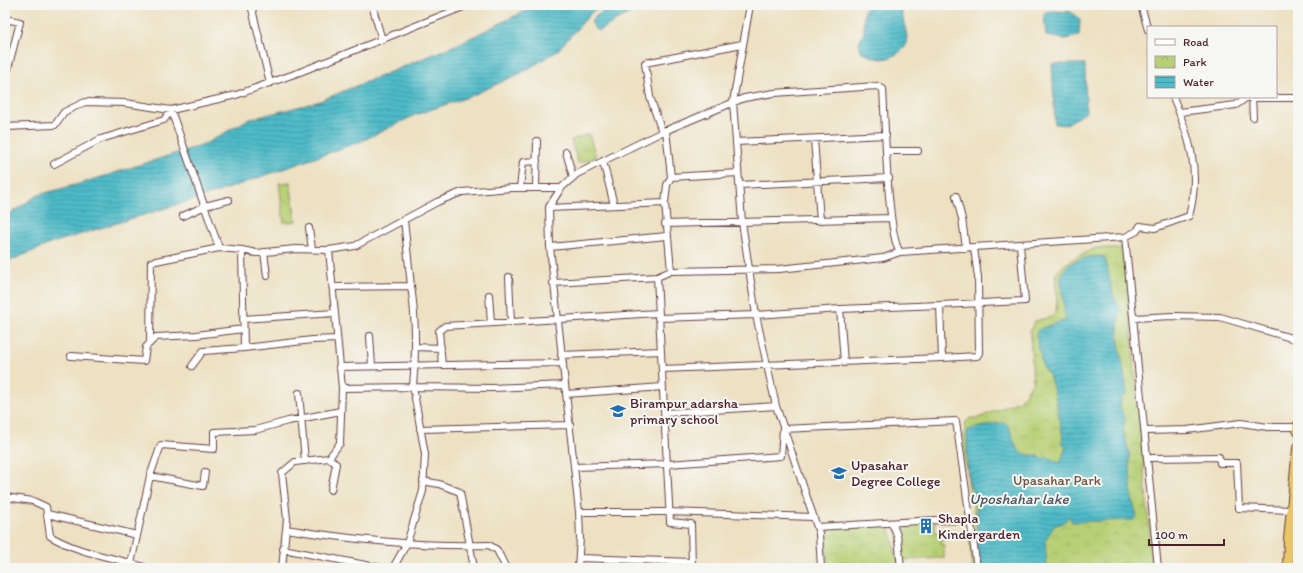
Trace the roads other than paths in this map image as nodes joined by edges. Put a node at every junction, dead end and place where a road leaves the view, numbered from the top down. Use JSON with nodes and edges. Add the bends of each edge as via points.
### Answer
{"nodes":[{"id":1,"x":251,"y":5,"type":"edge"},
{"id":2,"x":372,"y":5,"type":"edge"},
{"id":3,"x":468,"y":5,"type":"edge"},
{"id":4,"x":750,"y":5,"type":"edge"},
{"id":5,"x":1141,"y":5,"type":"edge"},
{"id":6,"x":5,"y":19,"type":"edge"},
{"id":7,"x":1147,"y":26,"type":"edge"},
{"id":8,"x":382,"y":40,"type":"junction"},
{"id":9,"x":742,"y":44,"type":"junction"},
{"id":10,"x":5,"y":80,"type":"edge"},
{"id":11,"x":270,"y":83,"type":"junction"},
{"id":12,"x":1173,"y":98,"type":"edge"},
{"id":13,"x":1252,"y":98,"type":"edge"},
{"id":14,"x":1298,"y":98,"type":"edge"},
{"id":15,"x":733,"y":102,"type":"junction"},
{"id":16,"x":171,"y":110,"type":"junction"},
{"id":17,"x":1180,"y":112,"type":"junction"},
{"id":18,"x":1253,"y":117,"type":"dead end"},
{"id":19,"x":5,"y":127,"type":"edge"},
{"id":20,"x":664,"y":131,"type":"junction"},
{"id":21,"x":886,"y":134,"type":"junction"},
{"id":22,"x":814,"y":139,"type":"junction"},
{"id":23,"x":536,"y":141,"type":"dead end"},
{"id":24,"x":736,"y":142,"type":"junction"},
{"id":25,"x":887,"y":151,"type":"junction"},
{"id":26,"x":918,"y":151,"type":"dead end"},
{"id":27,"x":566,"y":152,"type":"dead end"},
{"id":28,"x":519,"y":156,"type":"dead end"},
{"id":29,"x":537,"y":161,"type":"junction"},
{"id":30,"x":603,"y":161,"type":"junction"},
{"id":31,"x":523,"y":162,"type":"junction"},
{"id":32,"x":54,"y":164,"type":"dead end"},
{"id":33,"x":738,"y":174,"type":"junction"},
{"id":34,"x":573,"y":177,"type":"junction"},
{"id":35,"x":671,"y":177,"type":"junction"},
{"id":36,"x":889,"y":178,"type":"junction"},
{"id":37,"x":817,"y":181,"type":"junction"},
{"id":38,"x":738,"y":185,"type":"junction"},
{"id":39,"x":520,"y":188,"type":"junction"},
{"id":40,"x":536,"y":188,"type":"junction"},
{"id":41,"x":561,"y":188,"type":"junction"},
{"id":42,"x":956,"y":196,"type":"dead end"},
{"id":43,"x":229,"y":200,"type":"dead end"},
{"id":44,"x":665,"y":204,"type":"junction"},
{"id":45,"x":614,"y":205,"type":"junction"},
{"id":46,"x":205,"y":206,"type":"junction"},
{"id":47,"x":550,"y":208,"type":"junction"},
{"id":48,"x":183,"y":216,"type":"dead end"},
{"id":49,"x":891,"y":218,"type":"junction"},
{"id":50,"x":404,"y":220,"type":"junction"},
{"id":51,"x":820,"y":221,"type":"junction"},
{"id":52,"x":742,"y":222,"type":"junction"},
{"id":53,"x":665,"y":224,"type":"junction"},
{"id":54,"x":309,"y":228,"type":"dead end"},
{"id":55,"x":667,"y":236,"type":"junction"},
{"id":56,"x":1125,"y":237,"type":"junction"},
{"id":57,"x":1020,"y":245,"type":"junction"},
{"id":58,"x":550,"y":247,"type":"junction"},
{"id":59,"x":219,"y":248,"type":"junction"},
{"id":60,"x":966,"y":248,"type":"junction"},
{"id":61,"x":974,"y":248,"type":"junction"},
{"id":62,"x":242,"y":250,"type":"junction"},
{"id":63,"x":312,"y":250,"type":"junction"},
{"id":64,"x":329,"y":250,"type":"junction"},
{"id":65,"x":264,"y":252,"type":"junction"},
{"id":66,"x":900,"y":252,"type":"junction"},
{"id":67,"x":748,"y":269,"type":"junction"},
{"id":68,"x":670,"y":271,"type":"junction"},
{"id":69,"x":266,"y":276,"type":"dead end"},
{"id":70,"x":510,"y":277,"type":"dead end"},
{"id":71,"x":657,"y":278,"type":"junction"},
{"id":72,"x":553,"y":283,"type":"junction"},
{"id":73,"x":411,"y":286,"type":"junction"},
{"id":74,"x":333,"y":287,"type":"junction"},
{"id":75,"x":489,"y":295,"type":"dead end"},
{"id":76,"x":978,"y":303,"type":"junction"},
{"id":77,"x":940,"y":305,"type":"junction"},
{"id":78,"x":840,"y":309,"type":"junction"},
{"id":79,"x":335,"y":313,"type":"junction"},
{"id":80,"x":658,"y":315,"type":"junction"},
{"id":81,"x":756,"y":315,"type":"junction"},
{"id":82,"x":1134,"y":318,"type":"junction"},
{"id":83,"x":243,"y":319,"type":"junction"},
{"id":84,"x":557,"y":320,"type":"junction"},
{"id":85,"x":491,"y":323,"type":"junction"},
{"id":86,"x":511,"y":323,"type":"junction"},
{"id":87,"x":243,"y":329,"type":"junction"},
{"id":88,"x":370,"y":336,"type":"dead end"},
{"id":89,"x":337,"y":339,"type":"junction"},
{"id":90,"x":1298,"y":340,"type":"edge"},
{"id":91,"x":150,"y":343,"type":"junction"},
{"id":92,"x":415,"y":346,"type":"junction"},
{"id":93,"x":244,"y":348,"type":"junction"},
{"id":94,"x":441,"y":348,"type":"junction"},
{"id":95,"x":661,"y":351,"type":"junction"},
{"id":96,"x":561,"y":355,"type":"junction"},
{"id":97,"x":71,"y":356,"type":"dead end"},
{"id":98,"x":942,"y":358,"type":"junction"},
{"id":99,"x":844,"y":362,"type":"junction"},
{"id":100,"x":562,"y":363,"type":"junction"},
{"id":101,"x":767,"y":364,"type":"junction"},
{"id":102,"x":415,"y":365,"type":"junction"},
{"id":103,"x":442,"y":365,"type":"junction"},
{"id":104,"x":192,"y":366,"type":"dead end"},
{"id":105,"x":372,"y":366,"type":"junction"},
{"id":106,"x":339,"y":367,"type":"junction"},
{"id":107,"x":662,"y":369,"type":"junction"},
{"id":108,"x":565,"y":384,"type":"junction"},
{"id":109,"x":413,"y":387,"type":"junction"},
{"id":110,"x":663,"y":387,"type":"junction"},
{"id":111,"x":342,"y":388,"type":"junction"},
{"id":112,"x":298,"y":393,"type":"dead end"},
{"id":113,"x":566,"y":394,"type":"junction"},
{"id":114,"x":776,"y":406,"type":"junction"},
{"id":115,"x":341,"y":411,"type":"junction"},
{"id":116,"x":665,"y":413,"type":"junction"},
{"id":117,"x":300,"y":418,"type":"junction"},
{"id":118,"x":570,"y":425,"type":"junction"},
{"id":119,"x":1298,"y":427,"type":"edge"},
{"id":120,"x":420,"y":429,"type":"junction"},
{"id":121,"x":783,"y":429,"type":"junction"},
{"id":122,"x":1145,"y":430,"type":"junction"},
{"id":123,"x":1298,"y":448,"type":"edge"},
{"id":124,"x":329,"y":458,"type":"junction"},
{"id":125,"x":1152,"y":458,"type":"dead end"},
{"id":126,"x":305,"y":461,"type":"junction"},
{"id":127,"x":668,"y":464,"type":"junction"},
{"id":128,"x":574,"y":467,"type":"junction"},
{"id":129,"x":205,"y":472,"type":"dead end"},
{"id":130,"x":150,"y":476,"type":"junction"},
{"id":131,"x":1296,"y":477,"type":"edge"},
{"id":132,"x":423,"y":481,"type":"junction"},
{"id":133,"x":332,"y":490,"type":"dead end"},
{"id":134,"x":5,"y":496,"type":"edge"},
{"id":135,"x":1294,"y":508,"type":"edge"},
{"id":136,"x":579,"y":512,"type":"junction"},
{"id":137,"x":669,"y":512,"type":"junction"},
{"id":138,"x":47,"y":514,"type":"junction"},
{"id":139,"x":813,"y":517,"type":"junction"},
{"id":140,"x":971,"y":521,"type":"junction"},
{"id":141,"x":891,"y":523,"type":"junction"},
{"id":142,"x":817,"y":527,"type":"junction"},
{"id":143,"x":286,"y":529,"type":"junction"},
{"id":144,"x":137,"y":535,"type":"junction"},
{"id":145,"x":407,"y":544,"type":"junction"},
{"id":146,"x":469,"y":545,"type":"junction"},
{"id":147,"x":283,"y":549,"type":"junction"},
{"id":148,"x":580,"y":558,"type":"junction"},
{"id":149,"x":130,"y":565,"type":"edge"},
{"id":150,"x":692,"y":566,"type":"edge"},
{"id":151,"x":146,"y":568,"type":"edge"},
{"id":152,"x":282,"y":568,"type":"edge"},
{"id":153,"x":381,"y":568,"type":"edge"},
{"id":154,"x":393,"y":568,"type":"edge"},
{"id":155,"x":474,"y":568,"type":"edge"},
{"id":156,"x":506,"y":568,"type":"edge"},
{"id":157,"x":578,"y":568,"type":"edge"},
{"id":158,"x":708,"y":568,"type":"edge"},
{"id":159,"x":821,"y":568,"type":"edge"},
{"id":160,"x":901,"y":568,"type":"edge"},
{"id":161,"x":978,"y":568,"type":"edge"},
{"id":162,"x":1158,"y":568,"type":"edge"},
{"id":163,"x":1288,"y":568,"type":"edge"}],
"edges":[{"from":1,"to":11,"type":"street"},
{"from":2,"to":8,"type":"street"},
{"from":3,"to":8,"type":"street"},
{"from":4,"to":9,"type":"street"},
{"from":5,"to":7,"type":"street"},
{"from":6,"to":10,"type":"street","via":[[20,22]]},
{"from":8,"to":11,"type":"street"},
{"from":9,"to":15,"type":"street"},
{"from":9,"to":20,"type":"street","via":[[645,63],[650,97]]},
{"from":11,"to":16,"type":"street","via":[[236,95]]},
{"from":12,"to":17,"type":"street"},
{"from":13,"to":14,"type":"street"},
{"from":13,"to":17,"type":"street","via":[[1246,98],[1236,105]]},
{"from":13,"to":18,"type":"street"},
{"from":15,"to":20,"type":"street"},
{"from":15,"to":21,"type":"street","via":[[774,93],[877,86],[883,89]]},
{"from":15,"to":24,"type":"street"},
{"from":16,"to":19,"type":"street","via":[[125,103],[85,102],[64,112],[55,124]]},
{"from":16,"to":32,"type":"street","via":[[164,120],[101,139]]},
{"from":16,"to":46,"type":"street","via":[[181,145]]},
{"from":17,"to":56,"type":"street","via":[[1188,134],[1195,171],[1193,202],[1189,216],[1154,228],[1140,226],[1137,231]]},
{"from":20,"to":30,"type":"street"},
{"from":20,"to":35,"type":"street"},
{"from":21,"to":22,"type":"street"},
{"from":21,"to":25,"type":"street"},
{"from":22,"to":24,"type":"street"},
{"from":22,"to":37,"type":"street"},
{"from":23,"to":29,"type":"street"},
{"from":24,"to":33,"type":"street"},
{"from":25,"to":26,"type":"street"},
{"from":25,"to":36,"type":"street"},
{"from":27,"to":34,"type":"street"},
{"from":28,"to":31,"type":"street"},
{"from":29,"to":31,"type":"street"},
{"from":29,"to":40,"type":"street"},
{"from":30,"to":34,"type":"street"},
{"from":30,"to":45,"type":"street"},
{"from":31,"to":39,"type":"street"},
{"from":33,"to":35,"type":"street"},
{"from":33,"to":38,"type":"street"},
{"from":34,"to":41,"type":"street"},
{"from":35,"to":44,"type":"street","via":[[667,185]]},
{"from":36,"to":37,"type":"street"},
{"from":36,"to":49,"type":"street"},
{"from":37,"to":38,"type":"street"},
{"from":37,"to":51,"type":"street"},
{"from":38,"to":52,"type":"street"},
{"from":39,"to":40,"type":"street"},
{"from":39,"to":50,"type":"street","via":[[462,192]]},
{"from":40,"to":41,"type":"street"},
{"from":41,"to":47,"type":"street"},
{"from":42,"to":60,"type":"street"},
{"from":43,"to":46,"type":"street"},
{"from":44,"to":45,"type":"street"},
{"from":44,"to":53,"type":"street"},
{"from":45,"to":47,"type":"street"},
{"from":46,"to":48,"type":"street"},
{"from":46,"to":59,"type":"street"},
{"from":47,"to":58,"type":"street"},
{"from":49,"to":51,"type":"street"},
{"from":49,"to":66,"type":"street","via":[[896,247]]},
{"from":50,"to":64,"type":"street","via":[[355,246]]},
{"from":50,"to":73,"type":"street"},
{"from":51,"to":52,"type":"street"},
{"from":52,"to":53,"type":"street"},
{"from":52,"to":67,"type":"street"},
{"from":53,"to":55,"type":"street"},
{"from":54,"to":63,"type":"street"},
{"from":55,"to":58,"type":"street"},
{"from":55,"to":68,"type":"street"},
{"from":56,"to":57,"type":"street"},
{"from":56,"to":82,"type":"street"},
{"from":57,"to":61,"type":"street"},
{"from":57,"to":76,"type":"street","via":[[1025,301]]},
{"from":58,"to":72,"type":"street"},
{"from":59,"to":62,"type":"street"},
{"from":59,"to":91,"type":"street","via":[[151,262]]},
{"from":60,"to":61,"type":"street"},
{"from":60,"to":66,"type":"street"},
{"from":61,"to":76,"type":"street"},
{"from":62,"to":65,"type":"street"},
{"from":62,"to":83,"type":"street"},
{"from":63,"to":64,"type":"street"},
{"from":63,"to":65,"type":"street"},
{"from":64,"to":74,"type":"street"},
{"from":65,"to":69,"type":"street"},
{"from":66,"to":67,"type":"street","via":[[883,258],[779,269]]},
{"from":67,"to":68,"type":"street"},
{"from":67,"to":81,"type":"street"},
{"from":68,"to":71,"type":"street"},
{"from":70,"to":86,"type":"street"},
{"from":71,"to":72,"type":"street"},
{"from":71,"to":80,"type":"street"},
{"from":72,"to":84,"type":"street"},
{"from":73,"to":74,"type":"street"},
{"from":73,"to":92,"type":"street"},
{"from":74,"to":79,"type":"street"},
{"from":75,"to":85,"type":"street"},
{"from":76,"to":77,"type":"street"},
{"from":76,"to":98,"type":"street","via":[[979,354]]},
{"from":77,"to":78,"type":"street"},
{"from":77,"to":98,"type":"street"},
{"from":78,"to":81,"type":"street"},
{"from":78,"to":99,"type":"street"},
{"from":79,"to":83,"type":"street"},
{"from":79,"to":89,"type":"street"},
{"from":80,"to":81,"type":"street"},
{"from":80,"to":84,"type":"street"},
{"from":80,"to":95,"type":"street"},
{"from":81,"to":101,"type":"street"},
{"from":82,"to":90,"type":"street","via":[[1220,316]]},
{"from":82,"to":122,"type":"street"},
{"from":83,"to":87,"type":"street"},
{"from":84,"to":86,"type":"street"},
{"from":84,"to":96,"type":"street"},
{"from":85,"to":86,"type":"street"},
{"from":85,"to":94,"type":"street","via":[[445,326],[439,331]]},
{"from":87,"to":91,"type":"street","via":[[156,337]]},
{"from":87,"to":93,"type":"street"},
{"from":88,"to":105,"type":"street"},
{"from":89,"to":93,"type":"street"},
{"from":89,"to":106,"type":"street"},
{"from":91,"to":97,"type":"street","via":[[146,347],[144,361]]},
{"from":92,"to":94,"type":"street"},
{"from":92,"to":102,"type":"street"},
{"from":93,"to":104,"type":"street","via":[[203,351]]},
{"from":94,"to":103,"type":"street"},
{"from":95,"to":96,"type":"street"},
{"from":95,"to":107,"type":"street"},
{"from":96,"to":100,"type":"street"},
{"from":98,"to":99,"type":"street"},
{"from":99,"to":101,"type":"street"},
{"from":100,"to":103,"type":"street"},
{"from":100,"to":108,"type":"street"},
{"from":101,"to":107,"type":"street"},
{"from":101,"to":114,"type":"street"},
{"from":102,"to":103,"type":"street"},
{"from":102,"to":105,"type":"street"},
{"from":102,"to":109,"type":"street"},
{"from":105,"to":106,"type":"street"},
{"from":106,"to":111,"type":"street"},
{"from":107,"to":110,"type":"street"},
{"from":108,"to":109,"type":"street","via":[[493,388]]},
{"from":108,"to":113,"type":"street"},
{"from":109,"to":111,"type":"street"},
{"from":109,"to":120,"type":"street"},
{"from":110,"to":113,"type":"street"},
{"from":110,"to":116,"type":"street"},
{"from":111,"to":115,"type":"street"},
{"from":112,"to":117,"type":"street"},
{"from":113,"to":118,"type":"street"},
{"from":114,"to":116,"type":"street"},
{"from":114,"to":121,"type":"street"},
{"from":115,"to":117,"type":"street"},
{"from":115,"to":124,"type":"street","via":[[340,444]]},
{"from":116,"to":127,"type":"street"},
{"from":117,"to":126,"type":"street"},
{"from":117,"to":130,"type":"street","via":[[254,430],[214,432],[214,449],[161,445]]},
{"from":118,"to":120,"type":"street"},
{"from":118,"to":128,"type":"street"},
{"from":119,"to":122,"type":"street","via":[[1241,423],[1187,430]]},
{"from":120,"to":132,"type":"street","via":[[425,454]]},
{"from":121,"to":127,"type":"street","via":[[781,456]]},
{"from":121,"to":139,"type":"street"},
{"from":121,"to":140,"type":"street","via":[[956,421]]},
{"from":122,"to":162,"type":"street"},
{"from":123,"to":131,"type":"highway"},
{"from":124,"to":126,"type":"street"},
{"from":124,"to":133,"type":"street","via":[[336,464]]},
{"from":125,"to":135,"type":"street","via":[[1219,457],[1220,463],[1238,463],[1239,508]]},
{"from":126,"to":143,"type":"street","via":[[296,462],[282,473]]},
{"from":127,"to":128,"type":"street"},
{"from":127,"to":137,"type":"street"},
{"from":128,"to":136,"type":"street"},
{"from":129,"to":130,"type":"street","via":[[203,486]]},
{"from":130,"to":144,"type":"street"},
{"from":131,"to":135,"type":"highway"},
{"from":132,"to":145,"type":"street"},
{"from":132,"to":146,"type":"street","via":[[460,492]]},
{"from":134,"to":138,"type":"street","via":[[33,501],[46,507]]},
{"from":135,"to":163,"type":"highway"},
{"from":136,"to":137,"type":"street"},
{"from":136,"to":148,"type":"street"},
{"from":137,"to":139,"type":"street"},
{"from":137,"to":150,"type":"street","via":[[670,522],[691,524]]},
{"from":138,"to":144,"type":"street"},
{"from":138,"to":149,"type":"street","via":[[50,536],[87,552]]},
{"from":139,"to":142,"type":"street"},
{"from":140,"to":141,"type":"street"},
{"from":140,"to":161,"type":"street"},
{"from":141,"to":142,"type":"street"},
{"from":141,"to":160,"type":"street","via":[[896,535]]},
{"from":142,"to":159,"type":"street"},
{"from":143,"to":145,"type":"street"},
{"from":143,"to":147,"type":"street"},
{"from":144,"to":149,"type":"street"},
{"from":145,"to":146,"type":"street"},
{"from":145,"to":154,"type":"street"},
{"from":146,"to":155,"type":"street"},
{"from":146,"to":156,"type":"street","via":[[489,545],[497,550]]},
{"from":147,"to":152,"type":"street"},
{"from":147,"to":153,"type":"street"},
{"from":148,"to":150,"type":"street"},
{"from":148,"to":157,"type":"street"},
{"from":149,"to":151,"type":"street"},
{"from":150,"to":158,"type":"street"}]}
